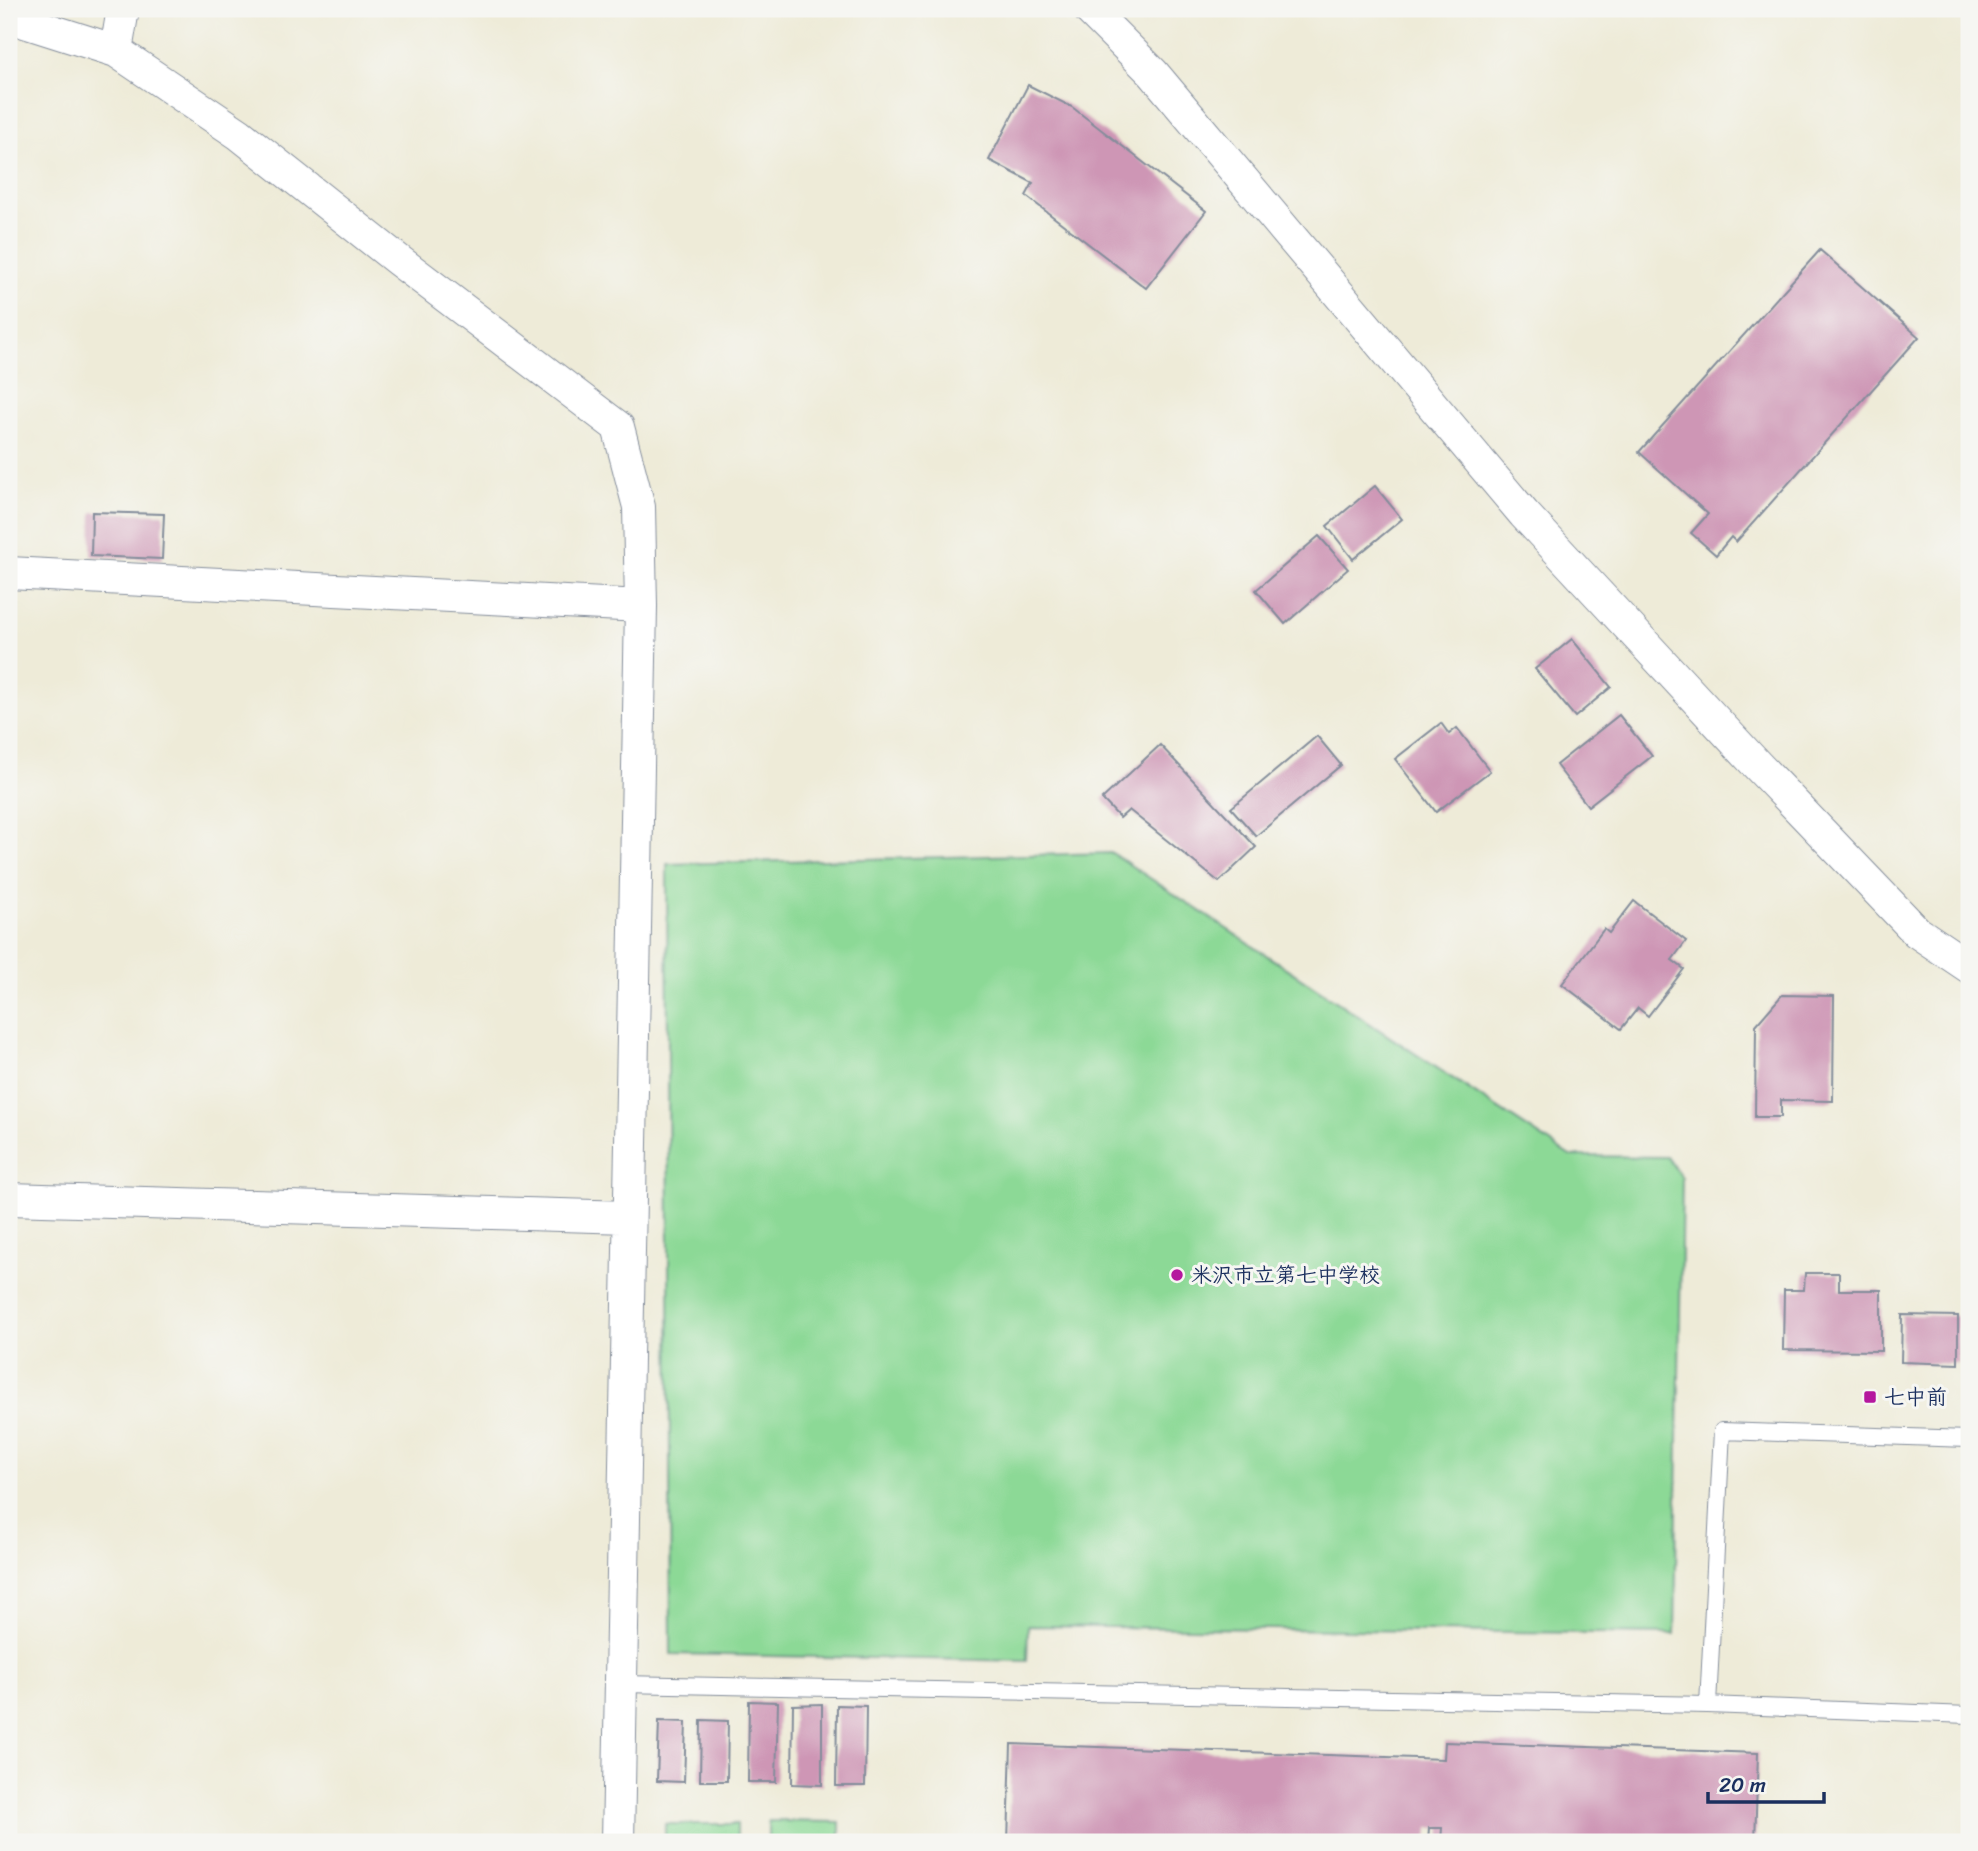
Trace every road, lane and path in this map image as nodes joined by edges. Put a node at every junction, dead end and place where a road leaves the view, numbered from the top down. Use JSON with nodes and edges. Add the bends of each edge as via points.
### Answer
{"nodes":[{"id":1,"x":123,"y":9,"type":"edge"},
{"id":2,"x":1088,"y":9,"type":"edge"},
{"id":3,"x":9,"y":18,"type":"edge"},
{"id":4,"x":116,"y":51,"type":"junction"},
{"id":5,"x":9,"y":573,"type":"edge"},
{"id":6,"x":641,"y":606,"type":"junction"},
{"id":7,"x":1969,"y":967,"type":"edge"},
{"id":8,"x":9,"y":1199,"type":"edge"},
{"id":9,"x":629,"y":1217,"type":"junction"},
{"id":10,"x":1969,"y":1439,"type":"edge"},
{"id":11,"x":621,"y":1684,"type":"junction"},
{"id":12,"x":1709,"y":1704,"type":"junction"},
{"id":13,"x":1969,"y":1715,"type":"edge"},
{"id":14,"x":618,"y":1842,"type":"edge"}],
"edges":[{"from":1,"to":4,"type":"street"},
{"from":2,"to":7,"type":"street","via":[[1153,73],[1524,514],[1916,932]]},
{"from":3,"to":4,"type":"street"},
{"from":4,"to":6,"type":"street","via":[[239,134],[618,427],[639,507]]},
{"from":5,"to":6,"type":"street"},
{"from":6,"to":9,"type":"street"},
{"from":8,"to":9,"type":"street"},
{"from":9,"to":11,"type":"street"},
{"from":10,"to":12,"type":"lane","via":[[1722,1431]]},
{"from":11,"to":12,"type":"lane"},
{"from":11,"to":14,"type":"street"},
{"from":12,"to":13,"type":"lane"}]}
